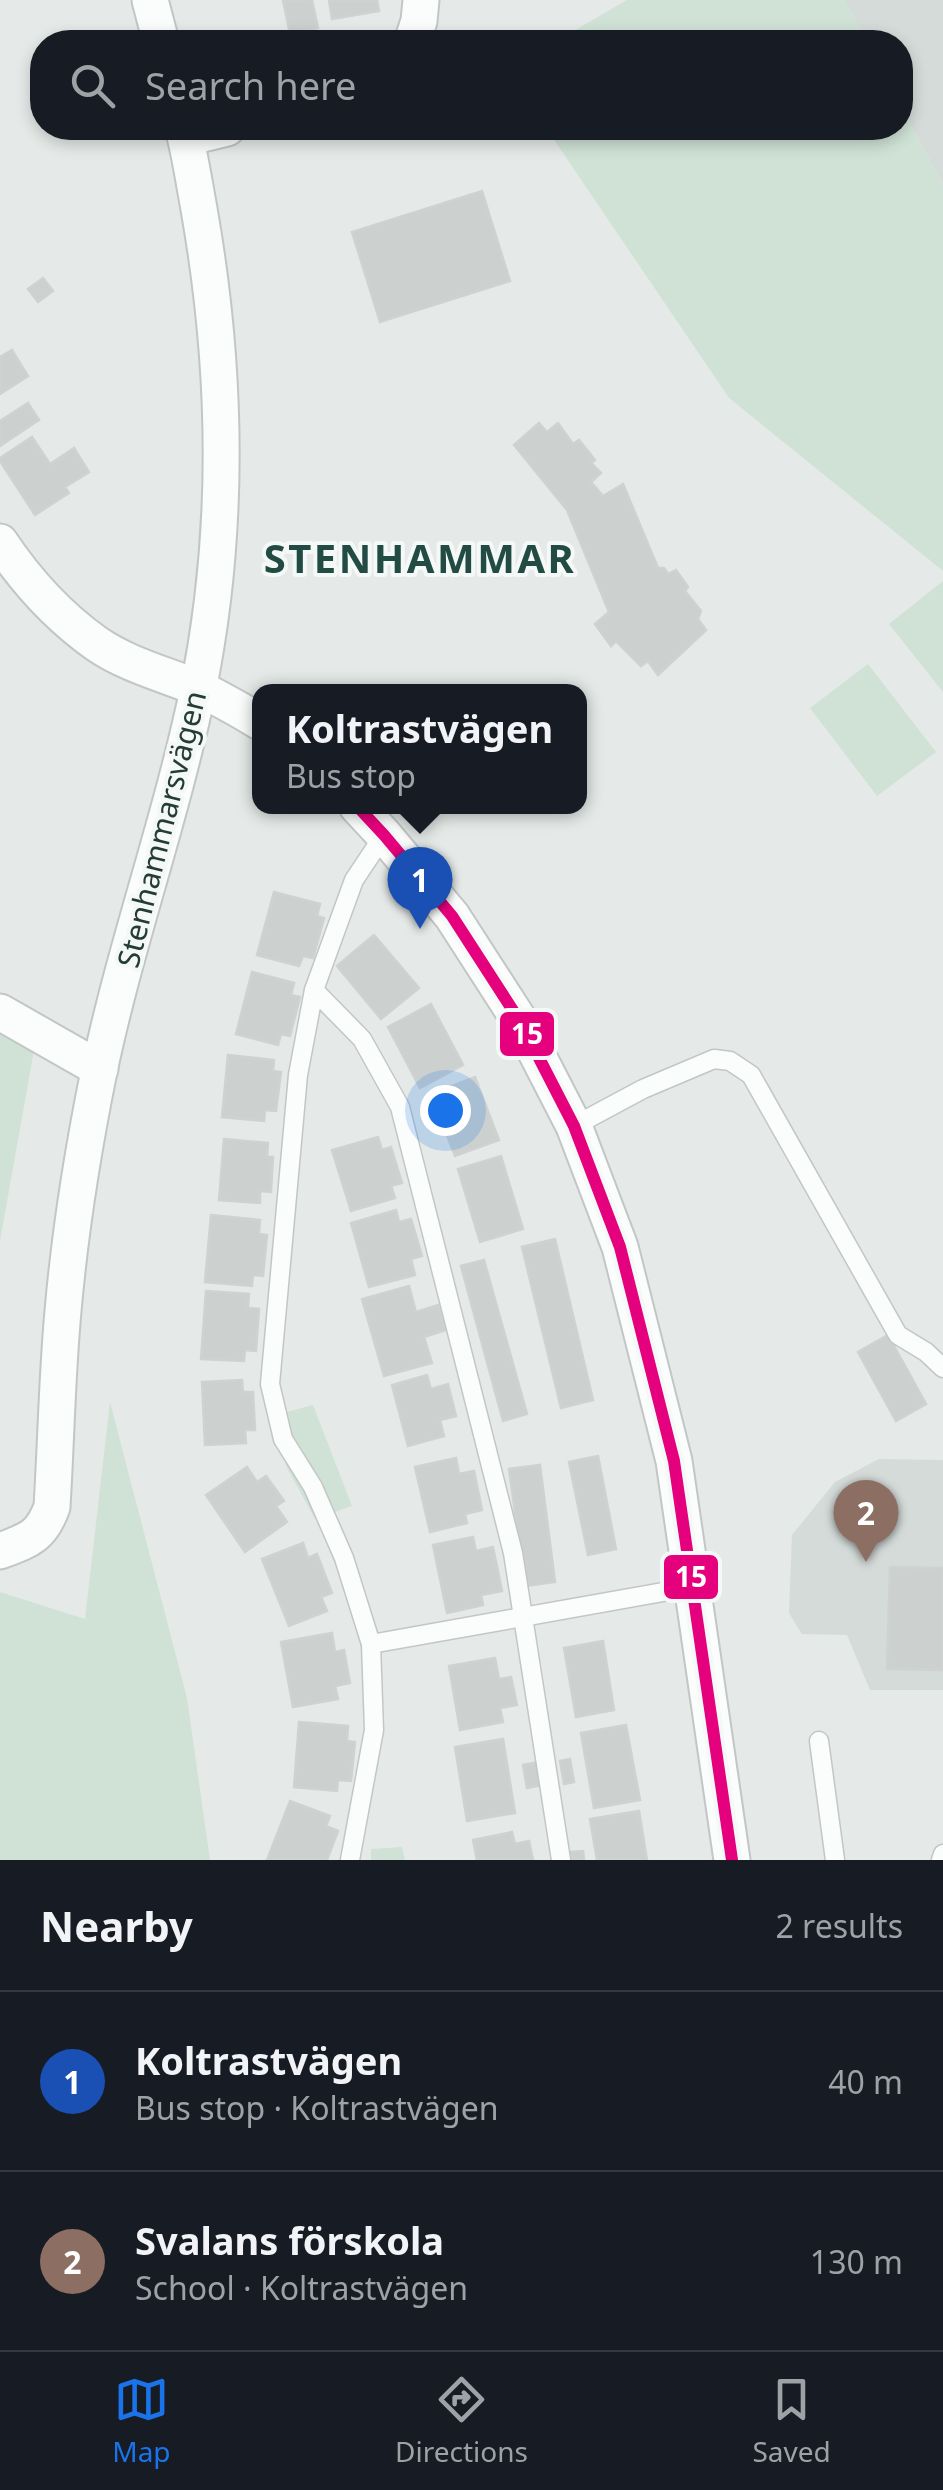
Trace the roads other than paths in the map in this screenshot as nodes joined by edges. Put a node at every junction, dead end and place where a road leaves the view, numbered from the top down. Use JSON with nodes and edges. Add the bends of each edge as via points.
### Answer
{"nodes":[{"id":1,"x":150,"y":0,"type":"edge"},
{"id":2,"x":421,"y":0,"type":"edge"},
{"id":3,"x":158,"y":30,"type":"edge"},
{"id":4,"x":416,"y":30,"type":"edge"},
{"id":5,"x":186,"y":140,"type":"edge"},
{"id":6,"x":0,"y":542,"type":"edge"},
{"id":7,"x":198,"y":688,"type":"junction"},
{"id":8,"x":252,"y":718,"type":"edge"},
{"id":9,"x":364,"y":814,"type":"edge"},
{"id":10,"x":384,"y":835,"type":"junction"},
{"id":11,"x":314,"y":990,"type":"junction"},
{"id":12,"x":0,"y":1012,"type":"edge"},
{"id":13,"x":100,"y":1069,"type":"junction"},
{"id":14,"x":574,"y":1126,"type":"junction"},
{"id":15,"x":943,"y":1368,"type":"edge"},
{"id":16,"x":0,"y":1551,"type":"edge"},
{"id":17,"x":691,"y":1586,"type":"junction"},
{"id":18,"x":523,"y":1616,"type":"junction"},
{"id":19,"x":371,"y":1644,"type":"junction"},
{"id":20,"x":819,"y":1741,"type":"dead end"},
{"id":21,"x":350,"y":1860,"type":"edge"},
{"id":22,"x":561,"y":1860,"type":"edge"},
{"id":23,"x":732,"y":1860,"type":"edge"},
{"id":24,"x":835,"y":1860,"type":"edge"}],
"edges":[{"from":1,"to":3,"type":"street"},
{"from":2,"to":4,"type":"street"},
{"from":5,"to":7,"type":"street","name":"Stenhammarsvägen","via":[[210,272],[221,415],[214,596]]},
{"from":6,"to":7,"type":"street","via":[[53,607],[99,645]]},
{"from":7,"to":8,"type":"street"},
{"from":7,"to":13,"type":"street","name":"Stenhammarsvägen"},
{"from":9,"to":10,"type":"street"},
{"from":10,"to":11,"type":"lane","via":[[354,880]]},
{"from":10,"to":14,"type":"street","via":[[462,932],[521,1023]]},
{"from":11,"to":18,"type":"lane","via":[[362,1040],[400,1107],[488,1448]]},
{"from":11,"to":19,"type":"lane","via":[[298,1075],[270,1384],[283,1439],[344,1558]]},
{"from":12,"to":13,"type":"street"},
{"from":13,"to":16,"type":"street","name":"Stenhammarsvägen","via":[[63,1310],[52,1507],[44,1528]]},
{"from":14,"to":15,"type":"lane","via":[[686,1069],[730,1061],[751,1075],[898,1335]]},
{"from":14,"to":17,"type":"street","via":[[620,1247],[674,1461]]},
{"from":17,"to":18,"type":"lane"},
{"from":17,"to":23,"type":"street"},
{"from":18,"to":19,"type":"lane"},
{"from":18,"to":22,"type":"lane"},
{"from":19,"to":21,"type":"lane","via":[[374,1730]]},
{"from":20,"to":24,"type":"lane"}]}
